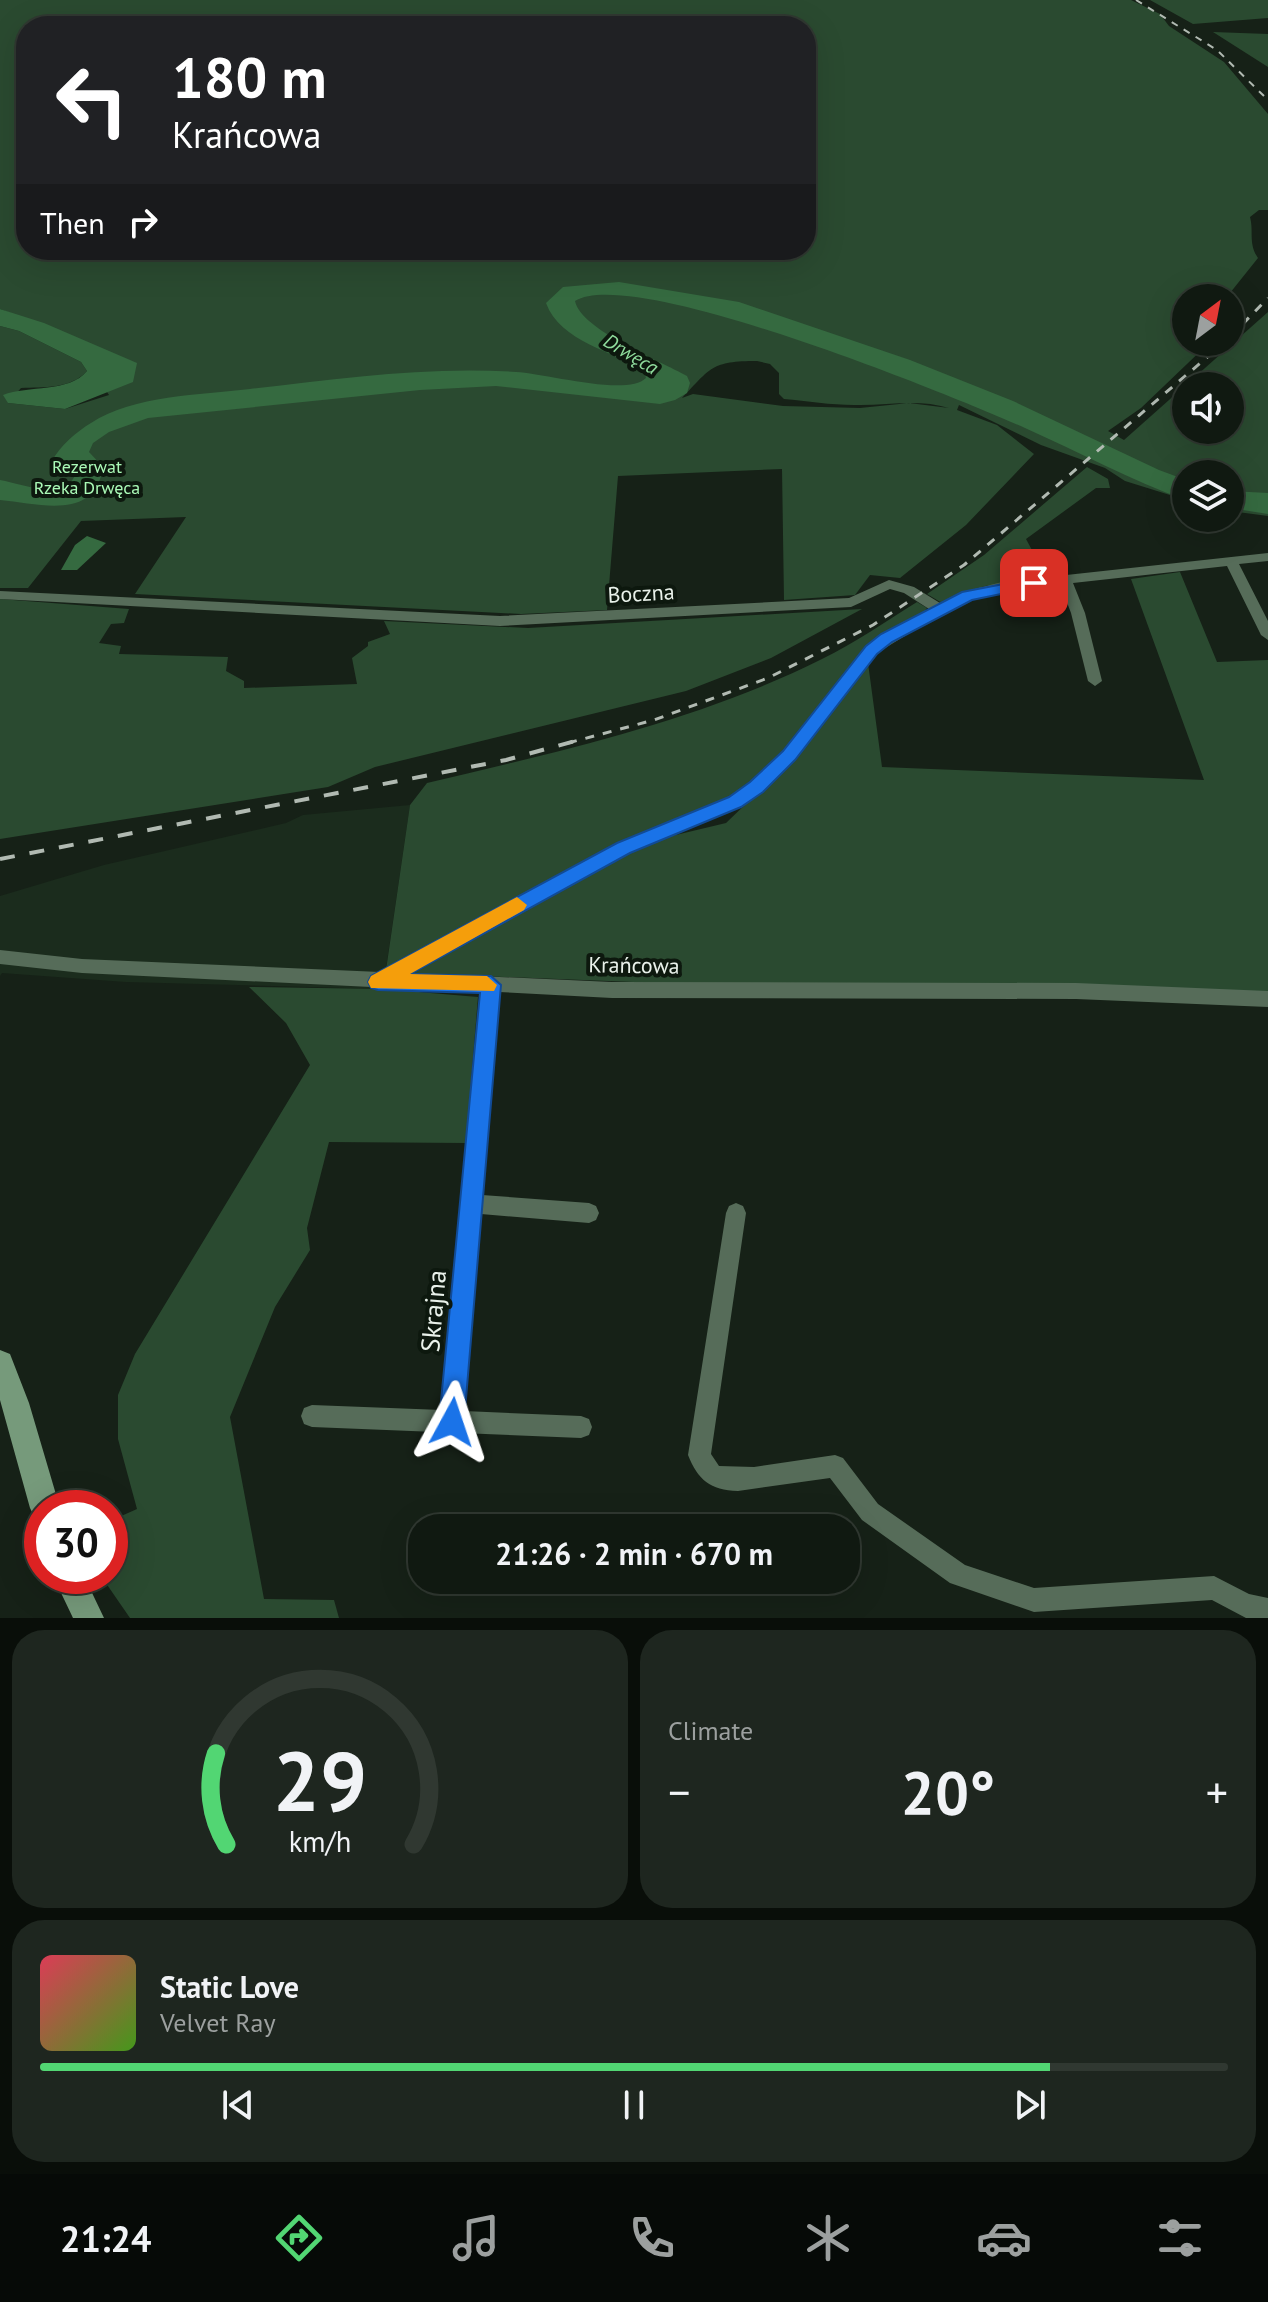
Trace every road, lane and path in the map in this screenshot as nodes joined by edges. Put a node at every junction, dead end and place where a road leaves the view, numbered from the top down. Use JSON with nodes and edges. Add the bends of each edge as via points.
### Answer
{"nodes":[{"id":1,"x":1268,"y":557,"type":"edge"},
{"id":2,"x":1231,"y":561,"type":"junction"},
{"id":3,"x":1065,"y":580,"type":"junction"},
{"id":4,"x":0,"y":595,"type":"edge"},
{"id":5,"x":939,"y":609,"type":"junction"},
{"id":6,"x":1268,"y":635,"type":"edge"},
{"id":7,"x":1095,"y":681,"type":"dead end"},
{"id":8,"x":0,"y":957,"type":"edge"},
{"id":9,"x":378,"y":982,"type":"junction"},
{"id":10,"x":491,"y":985,"type":"junction"},
{"id":11,"x":1268,"y":999,"type":"edge"},
{"id":12,"x":470,"y":1204,"type":"junction"},
{"id":13,"x":589,"y":1213,"type":"dead end"},
{"id":14,"x":736,"y":1213,"type":"dead end"},
{"id":15,"x":0,"y":1364,"type":"edge"},
{"id":16,"x":312,"y":1416,"type":"dead end"},
{"id":17,"x":452,"y":1422,"type":"junction"},
{"id":18,"x":581,"y":1427,"type":"dead end"},
{"id":19,"x":40,"y":1490,"type":"edge"},
{"id":20,"x":77,"y":1594,"type":"edge"},
{"id":21,"x":1268,"y":1610,"type":"edge"},
{"id":22,"x":89,"y":1618,"type":"edge"}],
"edges":[{"from":1,"to":2,"type":"street"},
{"from":2,"to":3,"type":"street"},
{"from":2,"to":6,"type":"street"},
{"from":3,"to":5,"type":"street","via":[[1002,586]]},
{"from":3,"to":7,"type":"street"},
{"from":4,"to":5,"type":"street","name":"Boczna","via":[[500,621],[851,602],[889,584]]},
{"from":5,"to":9,"type":"street","via":[[872,650],[789,756],[735,802],[623,848]]},
{"from":8,"to":9,"type":"street","name":"Krańcowa"},
{"from":9,"to":10,"type":"street","name":"Krańcowa"},
{"from":10,"to":11,"type":"street","name":"Krańcowa","via":[[1076,991]]},
{"from":10,"to":12,"type":"street","name":"Skrajna"},
{"from":12,"to":13,"type":"street"},
{"from":12,"to":17,"type":"street","name":"Skrajna"},
{"from":14,"to":21,"type":"street","via":[[699,1455],[707,1471],[734,1479],[835,1466],[870,1512],[958,1575],[1034,1600],[1214,1588],[1246,1606]]},
{"from":15,"to":19,"type":"main road"},
{"from":16,"to":17,"type":"street"},
{"from":17,"to":18,"type":"street"},
{"from":20,"to":22,"type":"main road"}]}
